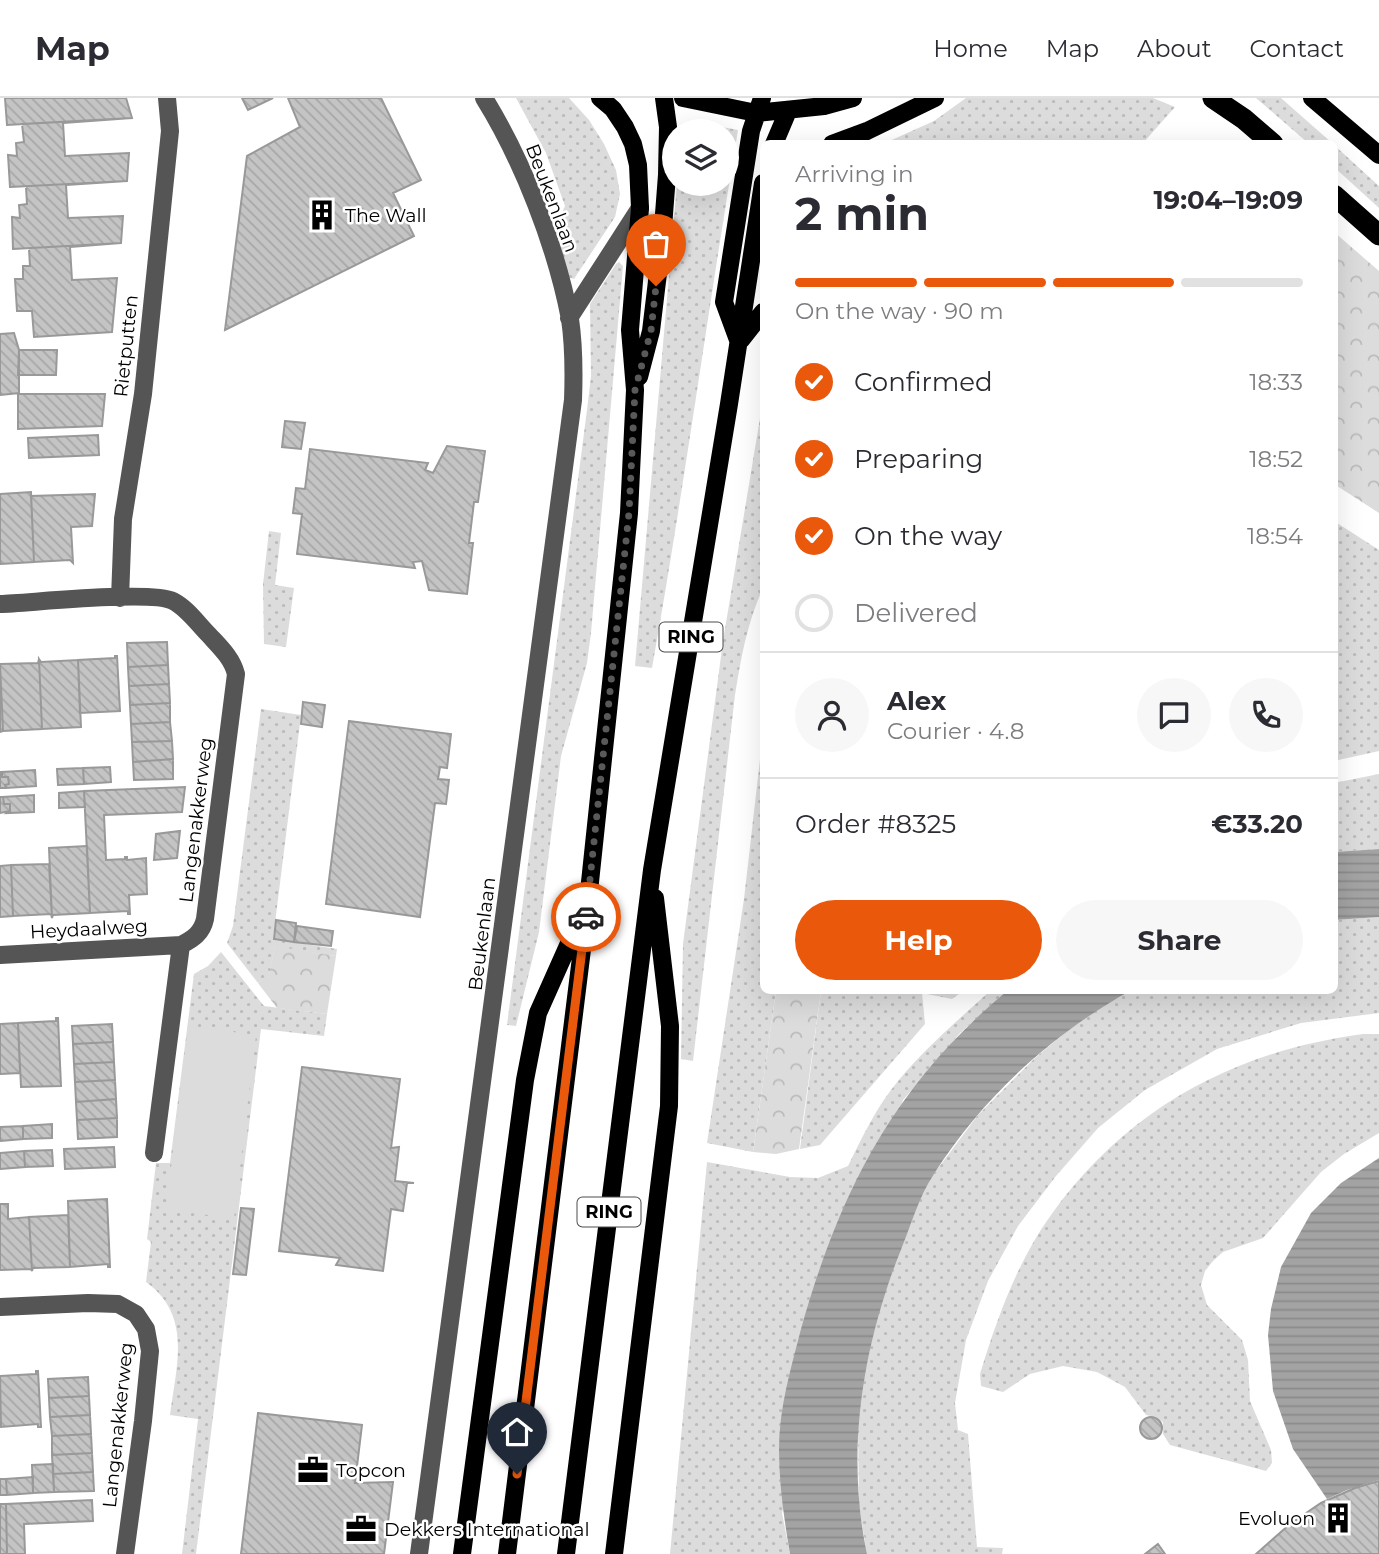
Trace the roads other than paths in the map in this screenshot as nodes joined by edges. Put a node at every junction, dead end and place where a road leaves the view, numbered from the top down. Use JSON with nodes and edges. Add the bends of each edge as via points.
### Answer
{"nodes":[{"id":1,"x":167,"y":98,"type":"edge"},
{"id":2,"x":484,"y":98,"type":"edge"},
{"id":3,"x":600,"y":98,"type":"edge"},
{"id":4,"x":664,"y":98,"type":"edge"},
{"id":5,"x":683,"y":98,"type":"edge"},
{"id":6,"x":853,"y":98,"type":"edge"},
{"id":7,"x":935,"y":98,"type":"edge"},
{"id":8,"x":1213,"y":98,"type":"edge"},
{"id":9,"x":1314,"y":99,"type":"edge"},
{"id":10,"x":759,"y":105,"type":"edge"},
{"id":11,"x":788,"y":111,"type":"junction"},
{"id":12,"x":776,"y":140,"type":"edge"},
{"id":13,"x":842,"y":140,"type":"edge"},
{"id":14,"x":1268,"y":140,"type":"edge"},
{"id":15,"x":1379,"y":155,"type":"edge"},
{"id":16,"x":1338,"y":198,"type":"edge"},
{"id":17,"x":760,"y":203,"type":"edge"},
{"id":18,"x":640,"y":208,"type":"junction"},
{"id":19,"x":1379,"y":234,"type":"edge"},
{"id":20,"x":760,"y":316,"type":"edge"},
{"id":21,"x":569,"y":318,"type":"junction"},
{"id":22,"x":739,"y":343,"type":"junction"},
{"id":23,"x":635,"y":390,"type":"junction"},
{"id":24,"x":120,"y":598,"type":"junction"},
{"id":25,"x":0,"y":604,"type":"edge"},
{"id":26,"x":652,"y":870,"type":"junction"},
{"id":27,"x":588,"y":901,"type":"junction"},
{"id":28,"x":181,"y":945,"type":"junction"},
{"id":29,"x":0,"y":955,"type":"edge"},
{"id":30,"x":154,"y":1153,"type":"dead end"},
{"id":31,"x":0,"y":1307,"type":"edge"},
{"id":32,"x":125,"y":1554,"type":"edge"},
{"id":33,"x":419,"y":1554,"type":"edge"},
{"id":34,"x":462,"y":1554,"type":"edge"},
{"id":35,"x":507,"y":1554,"type":"edge"},
{"id":36,"x":566,"y":1554,"type":"edge"},
{"id":37,"x":614,"y":1554,"type":"edge"}],
"edges":[{"from":1,"to":24,"type":"street","name":"Rietputten","via":[[170,131],[143,394],[123,519]]},
{"from":2,"to":21,"type":"street","name":"Beukenlaan","via":[[524,173]]},
{"from":3,"to":18,"type":"main road","number":"RING","via":[[613,110],[632,144]]},
{"from":4,"to":23,"type":"main road","number":"RING","via":[[668,127],[662,240],[651,331]]},
{"from":5,"to":10,"type":"main road"},
{"from":6,"to":11,"type":"main road"},
{"from":7,"to":13,"type":"main road"},
{"from":8,"to":14,"type":"highway"},
{"from":9,"to":15,"type":"main road"},
{"from":10,"to":11,"type":"main road"},
{"from":10,"to":22,"type":"main road","number":"RING","via":[[724,302]]},
{"from":11,"to":12,"type":"main road"},
{"from":16,"to":19,"type":"highway"},
{"from":17,"to":22,"type":"main road","number":"RING"},
{"from":18,"to":21,"type":"street","name":"Beukenlaan"},
{"from":18,"to":23,"type":"main road","number":"RING","via":[[630,330]]},
{"from":20,"to":22,"type":"main road","number":"RING"},
{"from":21,"to":33,"type":"street","name":"Beukenlaan","via":[[574,358],[571,413]]},
{"from":22,"to":26,"type":"main road","number":"RING"},
{"from":23,"to":27,"type":"main road","number":"RING","via":[[629,513]]},
{"from":24,"to":25,"type":"street","name":"Langenakkerweg"},
{"from":24,"to":28,"type":"street","name":"Langenakkerweg","via":[[164,598],[184,608],[230,659],[236,674],[205,919],[193,939]]},
{"from":26,"to":36,"type":"main road","number":"RING"},
{"from":26,"to":37,"type":"main road","via":[[670,1026],[669,1106]]},
{"from":27,"to":34,"type":"main road","via":[[538,1013],[525,1080]]},
{"from":27,"to":35,"type":"main road","number":"RING"},
{"from":28,"to":29,"type":"street","name":"Heydaalweg"},
{"from":28,"to":30,"type":"street"},
{"from":31,"to":32,"type":"street","name":"Langenakkerweg","via":[[105,1302],[127,1308],[146,1329],[149,1351],[143,1421]]}]}
